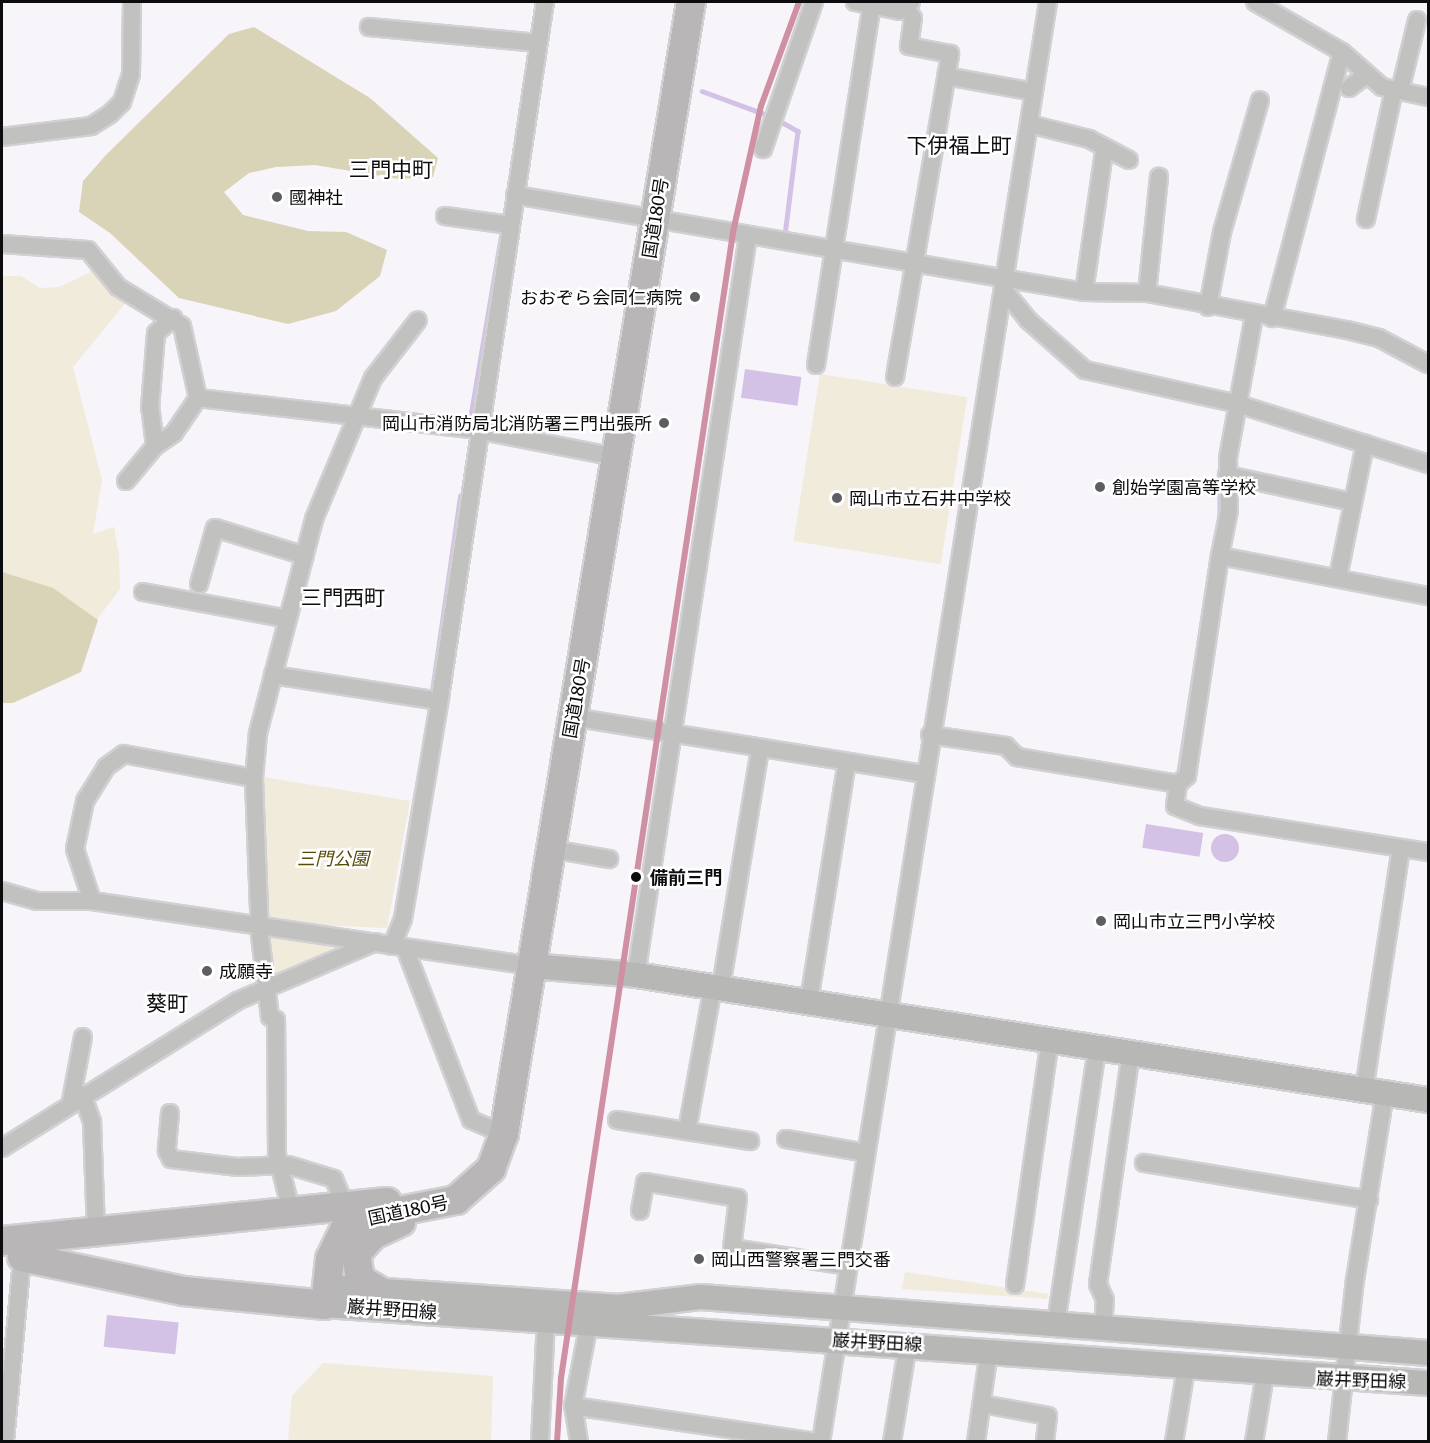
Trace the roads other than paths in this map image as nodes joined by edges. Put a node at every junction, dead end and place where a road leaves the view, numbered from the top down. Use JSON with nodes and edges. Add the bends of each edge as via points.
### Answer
{"nodes":[{"id":1,"x":132,"y":2,"type":"edge"},
{"id":2,"x":545,"y":2,"type":"edge"},
{"id":3,"x":691,"y":2,"type":"edge"},
{"id":4,"x":814,"y":2,"type":"edge"},
{"id":5,"x":1048,"y":2,"type":"edge"},
{"id":6,"x":1255,"y":2,"type":"edge"},
{"id":7,"x":864,"y":3,"type":"edge"},
{"id":8,"x":908,"y":5,"type":"edge"},
{"id":9,"x":1289,"y":10,"type":"edge"},
{"id":10,"x":1417,"y":20,"type":"dead end"},
{"id":11,"x":369,"y":27,"type":"dead end"},
{"id":12,"x":533,"y":42,"type":"junction"},
{"id":13,"x":1342,"y":52,"type":"junction"},
{"id":14,"x":1366,"y":75,"type":"junction"},
{"id":15,"x":946,"y":76,"type":"junction"},
{"id":16,"x":1349,"y":88,"type":"dead end"},
{"id":17,"x":1397,"y":91,"type":"junction"},
{"id":18,"x":1034,"y":92,"type":"junction"},
{"id":19,"x":1428,"y":97,"type":"edge"},
{"id":20,"x":1260,"y":100,"type":"dead end"},
{"id":21,"x":1029,"y":124,"type":"junction"},
{"id":22,"x":2,"y":136,"type":"edge"},
{"id":23,"x":763,"y":149,"type":"dead end"},
{"id":24,"x":1104,"y":151,"type":"junction"},
{"id":25,"x":1129,"y":160,"type":"dead end"},
{"id":26,"x":1159,"y":177,"type":"dead end"},
{"id":27,"x":514,"y":195,"type":"junction"},
{"id":28,"x":445,"y":216,"type":"dead end"},
{"id":29,"x":1366,"y":219,"type":"dead end"},
{"id":30,"x":655,"y":220,"type":"junction"},
{"id":31,"x":505,"y":225,"type":"junction"},
{"id":32,"x":748,"y":235,"type":"junction"},
{"id":33,"x":2,"y":244,"type":"edge"},
{"id":34,"x":834,"y":249,"type":"junction"},
{"id":35,"x":913,"y":262,"type":"junction"},
{"id":36,"x":1004,"y":284,"type":"junction"},
{"id":37,"x":1083,"y":292,"type":"junction"},
{"id":38,"x":1147,"y":293,"type":"junction"},
{"id":39,"x":1208,"y":307,"type":"junction"},
{"id":40,"x":1254,"y":316,"type":"junction"},
{"id":41,"x":173,"y":318,"type":"junction"},
{"id":42,"x":1272,"y":318,"type":"junction"},
{"id":43,"x":418,"y":320,"type":"dead end"},
{"id":44,"x":1428,"y":364,"type":"edge"},
{"id":45,"x":816,"y":365,"type":"dead end"},
{"id":46,"x":895,"y":377,"type":"dead end"},
{"id":47,"x":198,"y":398,"type":"junction"},
{"id":48,"x":1239,"y":404,"type":"junction"},
{"id":49,"x":357,"y":419,"type":"junction"},
{"id":50,"x":477,"y":430,"type":"junction"},
{"id":51,"x":1365,"y":444,"type":"junction"},
{"id":52,"x":155,"y":446,"type":"junction"},
{"id":53,"x":616,"y":457,"type":"junction"},
{"id":54,"x":1428,"y":464,"type":"edge"},
{"id":55,"x":1227,"y":475,"type":"junction"},
{"id":56,"x":126,"y":481,"type":"dead end"},
{"id":57,"x":1353,"y":502,"type":"junction"},
{"id":58,"x":305,"y":556,"type":"junction"},
{"id":59,"x":1220,"y":556,"type":"junction"},
{"id":60,"x":1338,"y":578,"type":"junction"},
{"id":61,"x":199,"y":584,"type":"dead end"},
{"id":62,"x":143,"y":592,"type":"dead end"},
{"id":63,"x":1428,"y":596,"type":"edge"},
{"id":64,"x":288,"y":619,"type":"junction"},
{"id":65,"x":273,"y":675,"type":"junction"},
{"id":66,"x":439,"y":701,"type":"junction"},
{"id":67,"x":572,"y":717,"type":"junction"},
{"id":68,"x":674,"y":734,"type":"junction"},
{"id":69,"x":930,"y":735,"type":"junction"},
{"id":70,"x":760,"y":748,"type":"junction"},
{"id":71,"x":847,"y":762,"type":"junction"},
{"id":72,"x":924,"y":774,"type":"junction"},
{"id":73,"x":254,"y":778,"type":"junction"},
{"id":74,"x":1178,"y":784,"type":"junction"},
{"id":75,"x":551,"y":849,"type":"junction"},
{"id":76,"x":1401,"y":849,"type":"junction"},
{"id":77,"x":1428,"y":852,"type":"edge"},
{"id":78,"x":609,"y":859,"type":"dead end"},
{"id":79,"x":2,"y":891,"type":"edge"},
{"id":80,"x":92,"y":901,"type":"junction"},
{"id":81,"x":262,"y":929,"type":"junction"},
{"id":82,"x":391,"y":945,"type":"junction"},
{"id":83,"x":532,"y":966,"type":"junction"},
{"id":84,"x":636,"y":975,"type":"junction"},
{"id":85,"x":267,"y":987,"type":"junction"},
{"id":86,"x":717,"y":987,"type":"junction"},
{"id":87,"x":808,"y":1001,"type":"junction"},
{"id":88,"x":887,"y":1013,"type":"junction"},
{"id":89,"x":83,"y":1037,"type":"dead end"},
{"id":90,"x":1050,"y":1040,"type":"junction"},
{"id":91,"x":1097,"y":1048,"type":"junction"},
{"id":92,"x":1131,"y":1053,"type":"junction"},
{"id":93,"x":1375,"y":1092,"type":"junction"},
{"id":94,"x":76,"y":1097,"type":"junction"},
{"id":95,"x":1428,"y":1100,"type":"edge"},
{"id":96,"x":170,"y":1113,"type":"dead end"},
{"id":97,"x":617,"y":1120,"type":"dead end"},
{"id":98,"x":687,"y":1131,"type":"junction"},
{"id":99,"x":504,"y":1134,"type":"junction"},
{"id":100,"x":786,"y":1139,"type":"dead end"},
{"id":101,"x":750,"y":1141,"type":"dead end"},
{"id":102,"x":2,"y":1148,"type":"edge"},
{"id":103,"x":867,"y":1153,"type":"junction"},
{"id":104,"x":1144,"y":1163,"type":"dead end"},
{"id":105,"x":279,"y":1164,"type":"junction"},
{"id":106,"x":1369,"y":1200,"type":"junction"},
{"id":107,"x":344,"y":1204,"type":"junction"},
{"id":108,"x":436,"y":1207,"type":"junction"},
{"id":109,"x":291,"y":1210,"type":"junction"},
{"id":110,"x":640,"y":1211,"type":"dead end"},
{"id":111,"x":96,"y":1230,"type":"junction"},
{"id":112,"x":12,"y":1248,"type":"edge"},
{"id":113,"x":848,"y":1266,"type":"junction"},
{"id":114,"x":1015,"y":1285,"type":"dead end"},
{"id":115,"x":378,"y":1290,"type":"junction"},
{"id":116,"x":326,"y":1296,"type":"junction"},
{"id":117,"x":841,"y":1308,"type":"junction"},
{"id":118,"x":546,"y":1320,"type":"junction"},
{"id":119,"x":589,"y":1323,"type":"junction"},
{"id":120,"x":1056,"y":1323,"type":"junction"},
{"id":121,"x":1103,"y":1327,"type":"junction"},
{"id":122,"x":836,"y":1340,"type":"junction"},
{"id":123,"x":908,"y":1343,"type":"junction"},
{"id":124,"x":1428,"y":1346,"type":"edge"},
{"id":125,"x":1351,"y":1349,"type":"junction"},
{"id":126,"x":989,"y":1351,"type":"junction"},
{"id":127,"x":1428,"y":1353,"type":"edge"},
{"id":128,"x":1186,"y":1368,"type":"junction"},
{"id":129,"x":1265,"y":1374,"type":"junction"},
{"id":130,"x":1348,"y":1379,"type":"junction"},
{"id":131,"x":1428,"y":1383,"type":"edge"},
{"id":132,"x":982,"y":1404,"type":"junction"},
{"id":133,"x":573,"y":1406,"type":"junction"},
{"id":134,"x":5,"y":1442,"type":"edge"},
{"id":135,"x":540,"y":1442,"type":"edge"},
{"id":136,"x":579,"y":1442,"type":"edge"},
{"id":137,"x":819,"y":1442,"type":"edge"},
{"id":138,"x":892,"y":1442,"type":"edge"},
{"id":139,"x":976,"y":1442,"type":"edge"},
{"id":140,"x":1045,"y":1442,"type":"edge"},
{"id":141,"x":1174,"y":1442,"type":"edge"},
{"id":142,"x":1254,"y":1442,"type":"edge"},
{"id":143,"x":1337,"y":1442,"type":"edge"}],
"edges":[{"from":1,"to":22,"type":"street","via":[[132,74],[122,102],[91,126]]},
{"from":2,"to":12,"type":"street"},
{"from":3,"to":30,"type":"highway","name":"国道180号"},
{"from":4,"to":23,"type":"street","via":[[771,116]]},
{"from":5,"to":18,"type":"street"},
{"from":6,"to":9,"type":"street"},
{"from":7,"to":8,"type":"street"},
{"from":7,"to":34,"type":"street"},
{"from":8,"to":15,"type":"street","via":[[913,18],[909,46],[950,54]]},
{"from":9,"to":13,"type":"street"},
{"from":10,"to":17,"type":"street"},
{"from":11,"to":12,"type":"street"},
{"from":12,"to":27,"type":"street"},
{"from":13,"to":14,"type":"street"},
{"from":13,"to":42,"type":"street"},
{"from":14,"to":16,"type":"street"},
{"from":14,"to":17,"type":"street"},
{"from":15,"to":18,"type":"street"},
{"from":15,"to":35,"type":"street"},
{"from":17,"to":19,"type":"street"},
{"from":17,"to":29,"type":"street"},
{"from":18,"to":21,"type":"street"},
{"from":20,"to":39,"type":"street","via":[[1222,232]]},
{"from":21,"to":24,"type":"street","via":[[1089,139]]},
{"from":21,"to":36,"type":"street"},
{"from":24,"to":25,"type":"street"},
{"from":24,"to":37,"type":"street"},
{"from":26,"to":38,"type":"street"},
{"from":27,"to":30,"type":"street"},
{"from":27,"to":31,"type":"street"},
{"from":28,"to":31,"type":"street"},
{"from":30,"to":32,"type":"street"},
{"from":30,"to":53,"type":"highway","name":"国道180号"},
{"from":31,"to":50,"type":"street"},
{"from":32,"to":34,"type":"street"},
{"from":32,"to":68,"type":"street"},
{"from":33,"to":41,"type":"street","via":[[88,250],[118,287]]},
{"from":34,"to":35,"type":"street"},
{"from":34,"to":45,"type":"street"},
{"from":35,"to":36,"type":"street"},
{"from":35,"to":46,"type":"street"},
{"from":36,"to":37,"type":"street"},
{"from":36,"to":48,"type":"street","via":[[1028,320],[1085,370]]},
{"from":36,"to":69,"type":"street"},
{"from":37,"to":38,"type":"street"},
{"from":38,"to":39,"type":"street"},
{"from":39,"to":40,"type":"street"},
{"from":40,"to":42,"type":"street"},
{"from":40,"to":48,"type":"street"},
{"from":41,"to":47,"type":"street","via":[[185,331]]},
{"from":41,"to":52,"type":"street","via":[[156,333],[150,408]]},
{"from":42,"to":44,"type":"street","via":[[1379,338]]},
{"from":43,"to":49,"type":"street","via":[[373,378]]},
{"from":47,"to":49,"type":"street"},
{"from":47,"to":52,"type":"street","via":[[174,433]]},
{"from":48,"to":51,"type":"street"},
{"from":48,"to":55,"type":"street"},
{"from":49,"to":50,"type":"street"},
{"from":49,"to":58,"type":"street","via":[[314,519]]},
{"from":50,"to":53,"type":"street"},
{"from":50,"to":66,"type":"street"},
{"from":51,"to":54,"type":"street"},
{"from":51,"to":57,"type":"street"},
{"from":52,"to":56,"type":"street"},
{"from":53,"to":67,"type":"highway","name":"国道180号"},
{"from":55,"to":57,"type":"street"},
{"from":55,"to":59,"type":"street","via":[[1229,510]]},
{"from":57,"to":60,"type":"street"},
{"from":58,"to":61,"type":"street","via":[[215,528]]},
{"from":58,"to":64,"type":"street"},
{"from":59,"to":60,"type":"street"},
{"from":59,"to":74,"type":"street","via":[[1187,777]]},
{"from":60,"to":63,"type":"street"},
{"from":62,"to":64,"type":"street"},
{"from":64,"to":65,"type":"street"},
{"from":65,"to":66,"type":"street"},
{"from":65,"to":73,"type":"street"},
{"from":66,"to":82,"type":"street","via":[[403,919]]},
{"from":67,"to":68,"type":"street"},
{"from":67,"to":75,"type":"highway","name":"国道180号"},
{"from":68,"to":70,"type":"street"},
{"from":68,"to":84,"type":"street"},
{"from":69,"to":72,"type":"street"},
{"from":69,"to":74,"type":"street","via":[[1006,746],[1017,757]]},
{"from":70,"to":71,"type":"street"},
{"from":70,"to":86,"type":"street"},
{"from":71,"to":72,"type":"street"},
{"from":71,"to":87,"type":"street"},
{"from":72,"to":88,"type":"street"},
{"from":73,"to":80,"type":"street","via":[[124,754],[106,767],[85,801],[75,849]]},
{"from":73,"to":81,"type":"street"},
{"from":74,"to":76,"type":"street","via":[[1175,806],[1200,816],[1260,821]]},
{"from":75,"to":78,"type":"street"},
{"from":75,"to":83,"type":"highway","name":"国道180号"},
{"from":76,"to":77,"type":"street"},
{"from":76,"to":93,"type":"street"},
{"from":79,"to":80,"type":"street","via":[[72,905]]},
{"from":80,"to":81,"type":"street"},
{"from":81,"to":82,"type":"street"},
{"from":81,"to":85,"type":"street"},
{"from":82,"to":83,"type":"street"},
{"from":82,"to":85,"type":"street"},
{"from":82,"to":99,"type":"street","via":[[471,1120]]},
{"from":83,"to":84,"type":"main road"},
{"from":83,"to":99,"type":"highway","name":"国道180号"},
{"from":84,"to":86,"type":"main road"},
{"from":85,"to":94,"type":"street"},
{"from":85,"to":105,"type":"street","via":[[270,1017],[276,1020]]},
{"from":86,"to":87,"type":"main road"},
{"from":86,"to":98,"type":"street"},
{"from":87,"to":88,"type":"main road"},
{"from":88,"to":90,"type":"main road"},
{"from":88,"to":103,"type":"street"},
{"from":89,"to":94,"type":"street"},
{"from":90,"to":91,"type":"main road"},
{"from":90,"to":114,"type":"street"},
{"from":91,"to":92,"type":"main road"},
{"from":91,"to":120,"type":"street"},
{"from":92,"to":93,"type":"main road"},
{"from":92,"to":121,"type":"street","via":[[1098,1284],[1105,1300]]},
{"from":93,"to":95,"type":"main road"},
{"from":93,"to":106,"type":"street"},
{"from":94,"to":102,"type":"street"},
{"from":94,"to":111,"type":"street","via":[[92,1122]]},
{"from":96,"to":105,"type":"street","via":[[167,1152],[171,1159],[237,1167]]},
{"from":97,"to":98,"type":"street"},
{"from":98,"to":101,"type":"street"},
{"from":99,"to":108,"type":"highway","name":"国道180号","via":[[491,1169],[475,1188]]},
{"from":100,"to":103,"type":"street"},
{"from":103,"to":113,"type":"street"},
{"from":104,"to":106,"type":"street"},
{"from":105,"to":107,"type":"street","via":[[334,1179]]},
{"from":105,"to":109,"type":"street"},
{"from":106,"to":125,"type":"street"},
{"from":107,"to":108,"type":"highway"},
{"from":107,"to":109,"type":"highway"},
{"from":108,"to":115,"type":"highway","via":[[372,1235],[362,1245],[356,1269]]},
{"from":108,"to":116,"type":"highway","name":"国道180号","via":[[369,1217],[344,1230],[332,1250]]},
{"from":109,"to":111,"type":"highway"},
{"from":110,"to":113,"type":"street","via":[[645,1182],[738,1198],[732,1248]]},
{"from":111,"to":112,"type":"highway"},
{"from":112,"to":116,"type":"highway","via":[[205,1295]]},
{"from":112,"to":134,"type":"street"},
{"from":113,"to":117,"type":"street"},
{"from":115,"to":116,"type":"main road","name":"巌井野田線"},
{"from":115,"to":117,"type":"main road","name":"巌井野田線","via":[[618,1306],[700,1297]]},
{"from":116,"to":118,"type":"main road","name":"巌井野田線"},
{"from":117,"to":120,"type":"main road","name":"巌井野田線"},
{"from":117,"to":122,"type":"street"},
{"from":118,"to":119,"type":"main road","name":"巌井野田線"},
{"from":118,"to":135,"type":"street"},
{"from":119,"to":122,"type":"main road","name":"巌井野田線"},
{"from":119,"to":133,"type":"street"},
{"from":120,"to":121,"type":"main road","name":"巌井野田線"},
{"from":121,"to":125,"type":"main road","name":"巌井野田線"},
{"from":122,"to":123,"type":"main road","name":"巌井野田線"},
{"from":122,"to":137,"type":"street"},
{"from":123,"to":126,"type":"main road","name":"巌井野田線"},
{"from":123,"to":138,"type":"street"},
{"from":124,"to":127,"type":"street"},
{"from":125,"to":127,"type":"main road","name":"巌井野田線"},
{"from":125,"to":130,"type":"street"},
{"from":126,"to":128,"type":"main road","name":"巌井野田線"},
{"from":126,"to":132,"type":"street"},
{"from":128,"to":129,"type":"main road","name":"巌井野田線"},
{"from":128,"to":141,"type":"street"},
{"from":129,"to":130,"type":"main road","name":"巌井野田線"},
{"from":129,"to":142,"type":"street"},
{"from":130,"to":131,"type":"main road","name":"巌井野田線"},
{"from":130,"to":143,"type":"street"},
{"from":132,"to":139,"type":"street"},
{"from":132,"to":140,"type":"street","via":[[1048,1416]]},
{"from":133,"to":136,"type":"street"},
{"from":133,"to":137,"type":"street"}]}
